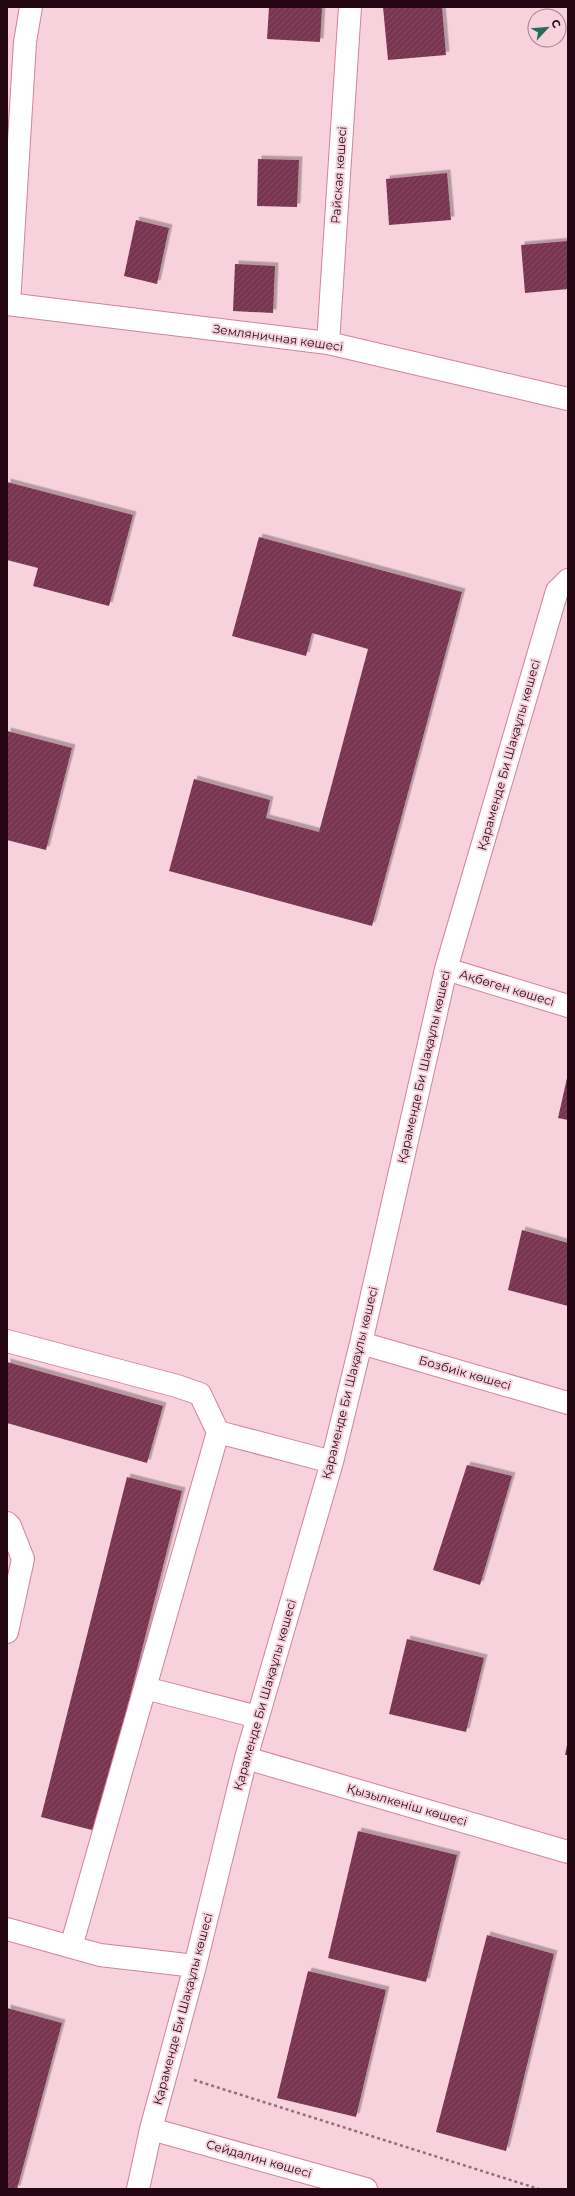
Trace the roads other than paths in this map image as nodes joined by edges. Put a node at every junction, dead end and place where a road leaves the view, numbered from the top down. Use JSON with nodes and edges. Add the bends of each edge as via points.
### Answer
{"nodes":[{"id":1,"x":31,"y":7,"type":"edge"},
{"id":2,"x":350,"y":7,"type":"edge"},
{"id":3,"x":8,"y":304,"type":"edge"},
{"id":4,"x":328,"y":343,"type":"junction"},
{"id":5,"x":568,"y":399,"type":"edge"},
{"id":6,"x":568,"y":580,"type":"edge"},
{"id":7,"x":446,"y":969,"type":"junction"},
{"id":8,"x":568,"y":1006,"type":"edge"},
{"id":9,"x":7,"y":1341,"type":"edge"},
{"id":10,"x":361,"y":1343,"type":"junction"},
{"id":11,"x":568,"y":1403,"type":"edge"},
{"id":12,"x":218,"y":1432,"type":"junction"},
{"id":13,"x":332,"y":1462,"type":"junction"},
{"id":14,"x":7,"y":1523,"type":"edge"},
{"id":15,"x":7,"y":1632,"type":"edge"},
{"id":16,"x":145,"y":1688,"type":"junction"},
{"id":17,"x":258,"y":1717,"type":"junction"},
{"id":18,"x":246,"y":1758,"type":"junction"},
{"id":19,"x":568,"y":1852,"type":"edge"},
{"id":20,"x":7,"y":1929,"type":"edge"},
{"id":21,"x":71,"y":1947,"type":"junction"},
{"id":22,"x":195,"y":1966,"type":"junction"},
{"id":23,"x":151,"y":2129,"type":"junction"},
{"id":24,"x":138,"y":2189,"type":"edge"},
{"id":25,"x":366,"y":2189,"type":"edge"}],
"edges":[{"from":1,"to":3,"type":"street","via":[[25,42]]},
{"from":2,"to":4,"type":"street","name":"Райская көшесі"},
{"from":3,"to":4,"type":"street","name":"Земляничная көшесі"},
{"from":4,"to":5,"type":"street","name":"Земляничная көшесі"},
{"from":6,"to":7,"type":"street","name":"Қараменде Би Шақаұлы көшесі","via":[[557,591]]},
{"from":7,"to":8,"type":"street","name":"Ақбөген көшесі"},
{"from":7,"to":10,"type":"street","name":"Қараменде Би Шақаұлы көшесі"},
{"from":9,"to":12,"type":"street","via":[[200,1394]]},
{"from":10,"to":11,"type":"street","name":"Бозбиік көшесі"},
{"from":10,"to":13,"type":"street","name":"Қараменде Би Шақаұлы көшесі"},
{"from":12,"to":13,"type":"street"},
{"from":12,"to":16,"type":"street"},
{"from":13,"to":17,"type":"street","name":"Қараменде Би Шақаұлы көшесі"},
{"from":14,"to":15,"type":"street","via":[[23,1559]]},
{"from":16,"to":17,"type":"street"},
{"from":16,"to":21,"type":"street"},
{"from":17,"to":18,"type":"street","name":"Қараменде Би Шақаұлы көшесі"},
{"from":18,"to":19,"type":"street","name":"Қызылкеніш көшесі"},
{"from":18,"to":22,"type":"street","name":"Қараменде Би Шақаұлы көшесі"},
{"from":20,"to":21,"type":"street"},
{"from":21,"to":22,"type":"street","via":[[100,1955]]},
{"from":22,"to":23,"type":"street","name":"Қараменде Би Шақаұлы көшесі"},
{"from":23,"to":24,"type":"street","name":"Қараменде Би Шақаұлы көшесі"},
{"from":23,"to":25,"type":"street","name":"Сейдалин көшесі"}]}
